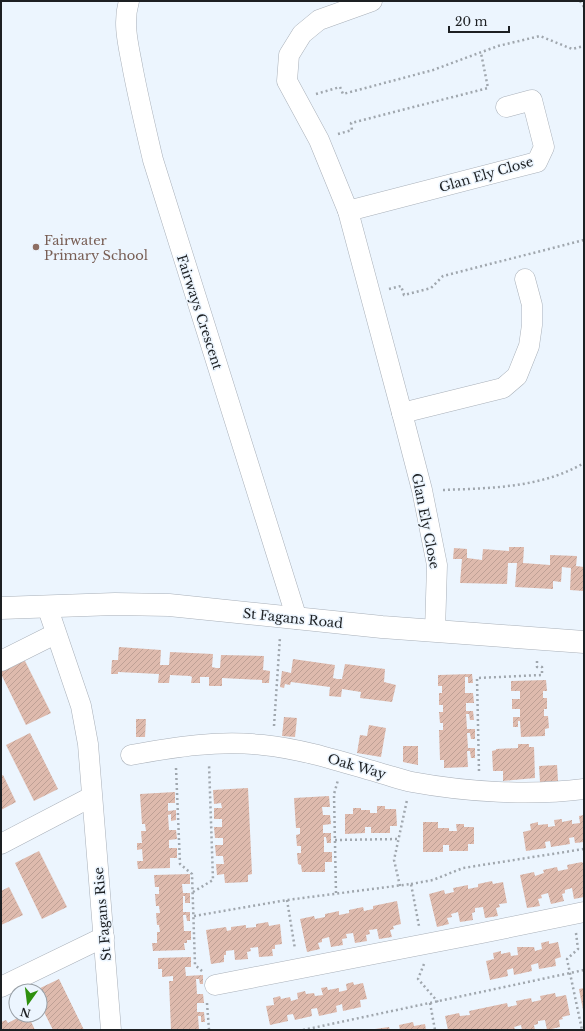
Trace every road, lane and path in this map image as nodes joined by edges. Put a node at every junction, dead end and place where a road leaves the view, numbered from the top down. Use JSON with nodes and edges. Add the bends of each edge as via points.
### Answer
{"nodes":[{"id":1,"x":129,"y":1,"type":"edge"},
{"id":2,"x":372,"y":1,"type":"edge"},
{"id":3,"x":580,"y":1,"type":"edge"},
{"id":4,"x":584,"y":6,"type":"edge"},
{"id":5,"x":584,"y":46,"type":"edge"},
{"id":6,"x":481,"y":53,"type":"junction"},
{"id":7,"x":297,"y":99,"type":"junction"},
{"id":8,"x":506,"y":107,"type":"dead end"},
{"id":9,"x":319,"y":140,"type":"junction"},
{"id":10,"x":348,"y":211,"type":"junction"},
{"id":11,"x":584,"y":240,"type":"edge"},
{"id":12,"x":525,"y":279,"type":"dead end"},
{"id":13,"x":370,"y":294,"type":"junction"},
{"id":14,"x":402,"y":413,"type":"junction"},
{"id":15,"x":584,"y":463,"type":"edge"},
{"id":16,"x":422,"y":490,"type":"junction"},
{"id":17,"x":47,"y":606,"type":"junction"},
{"id":18,"x":1,"y":608,"type":"edge"},
{"id":19,"x":289,"y":618,"type":"junction"},
{"id":20,"x":435,"y":631,"type":"junction"},
{"id":21,"x":56,"y":634,"type":"junction"},
{"id":22,"x":538,"y":639,"type":"junction"},
{"id":23,"x":584,"y":642,"type":"edge"},
{"id":24,"x":1,"y":661,"type":"edge"},
{"id":25,"x":208,"y":744,"type":"junction"},
{"id":26,"x":272,"y":746,"type":"junction"},
{"id":27,"x":175,"y":747,"type":"junction"},
{"id":28,"x":131,"y":755,"type":"dead end"},
{"id":29,"x":343,"y":762,"type":"junction"},
{"id":30,"x":412,"y":782,"type":"junction"},
{"id":31,"x":584,"y":789,"type":"edge"},
{"id":32,"x":480,"y":790,"type":"junction"},
{"id":33,"x":91,"y":797,"type":"junction"},
{"id":34,"x":398,"y":839,"type":"junction"},
{"id":35,"x":335,"y":840,"type":"junction"},
{"id":36,"x":1,"y":844,"type":"edge"},
{"id":37,"x":584,"y":849,"type":"edge"},
{"id":38,"x":411,"y":884,"type":"junction"},
{"id":39,"x":400,"y":886,"type":"junction"},
{"id":40,"x":193,"y":892,"type":"junction"},
{"id":41,"x":336,"y":893,"type":"junction"},
{"id":42,"x":287,"y":900,"type":"junction"},
{"id":43,"x":578,"y":913,"type":"edge"},
{"id":44,"x":194,"y":916,"type":"junction"},
{"id":45,"x":104,"y":938,"type":"junction"},
{"id":46,"x":423,"y":944,"type":"junction"},
{"id":47,"x":298,"y":968,"type":"junction"},
{"id":48,"x":584,"y":970,"type":"edge"},
{"id":49,"x":570,"y":972,"type":"junction"},
{"id":50,"x":1,"y":987,"type":"edge"},
{"id":51,"x":209,"y":987,"type":"junction"},
{"id":52,"x":438,"y":1002,"type":"junction"},
{"id":53,"x":430,"y":1003,"type":"junction"},
{"id":54,"x":111,"y":1030,"type":"edge"},
{"id":55,"x":209,"y":1030,"type":"edge"},
{"id":56,"x":303,"y":1030,"type":"edge"},
{"id":57,"x":435,"y":1030,"type":"edge"},
{"id":58,"x":582,"y":1030,"type":"edge"}],
"edges":[{"from":1,"to":19,"type":"street","name":"Fairways Crescent","via":[[126,30],[153,160]]},
{"from":2,"to":7,"type":"street","name":"Glan Ely Close","via":[[319,20],[302,34],[289,55],[287,81]]},
{"from":3,"to":4,"type":"path"},
{"from":5,"to":6,"type":"path","via":[[572,49],[540,36],[498,46]]},
{"from":6,"to":7,"type":"path","via":[[433,70],[343,94],[340,87]]},
{"from":6,"to":9,"type":"path","via":[[488,88],[351,123],[352,130]]},
{"from":7,"to":9,"type":"street","name":"Glan Ely Close"},
{"from":8,"to":10,"type":"street","name":"Glan Ely Close","via":[[532,100],[544,147],[537,162]]},
{"from":9,"to":10,"type":"street","name":"Glan Ely Close"},
{"from":10,"to":13,"type":"street","name":"Glan Ely Close"},
{"from":11,"to":13,"type":"path","via":[[443,276],[431,288],[404,295],[401,286]]},
{"from":12,"to":14,"type":"street","via":[[532,305],[532,325],[530,346],[517,376],[503,388]]},
{"from":13,"to":14,"type":"street","name":"Glan Ely Close"},
{"from":14,"to":16,"type":"street","name":"Glan Ely Close"},
{"from":15,"to":16,"type":"path","via":[[571,471],[516,486]]},
{"from":16,"to":20,"type":"street","name":"Glan Ely Close","via":[[437,565]]},
{"from":17,"to":18,"type":"street","name":"St Fagans Road"},
{"from":17,"to":19,"type":"street","name":"St Fagans Road","via":[[169,605]]},
{"from":17,"to":21,"type":"street","name":"St Fagans Rise"},
{"from":19,"to":20,"type":"street","name":"St Fagans Road"},
{"from":19,"to":26,"type":"path"},
{"from":20,"to":22,"type":"street","name":"St Fagans Road"},
{"from":21,"to":24,"type":"street"},
{"from":21,"to":33,"type":"street","name":"St Fagans Rise","via":[[81,706],[88,744]]},
{"from":22,"to":23,"type":"street","name":"St Fagans Road"},
{"from":22,"to":32,"type":"path","via":[[537,667],[542,668],[542,675],[477,678]]},
{"from":25,"to":26,"type":"street","name":"Oak Way","via":[[224,742]]},
{"from":25,"to":27,"type":"street","name":"Oak Way"},
{"from":25,"to":40,"type":"path","via":[[213,880]]},
{"from":26,"to":29,"type":"street","name":"Oak Way"},
{"from":27,"to":28,"type":"street","name":"Oak Way"},
{"from":27,"to":40,"type":"path","via":[[180,864],[192,874]]},
{"from":29,"to":30,"type":"street","name":"Oak Way"},
{"from":29,"to":35,"type":"path","via":[[334,794]]},
{"from":30,"to":32,"type":"street","name":"Oak Way"},
{"from":30,"to":34,"type":"path"},
{"from":31,"to":32,"type":"street","name":"Oak Way","via":[[525,793]]},
{"from":33,"to":36,"type":"street"},
{"from":33,"to":45,"type":"street","name":"St Fagans Rise"},
{"from":34,"to":35,"type":"path"},
{"from":34,"to":39,"type":"path","via":[[394,860]]},
{"from":35,"to":41,"type":"path"},
{"from":37,"to":38,"type":"path","via":[[463,868],[434,880]]},
{"from":38,"to":39,"type":"path"},
{"from":38,"to":46,"type":"path"},
{"from":39,"to":41,"type":"path"},
{"from":40,"to":44,"type":"path"},
{"from":41,"to":42,"type":"path"},
{"from":42,"to":44,"type":"path"},
{"from":42,"to":47,"type":"path"},
{"from":43,"to":46,"type":"street"},
{"from":43,"to":49,"type":"path","via":[[578,949],[567,959]]},
{"from":44,"to":51,"type":"path","via":[[195,965]]},
{"from":45,"to":50,"type":"street"},
{"from":45,"to":54,"type":"street","name":"St Fagans Rise"},
{"from":46,"to":47,"type":"street"},
{"from":46,"to":52,"type":"path","via":[[428,954],[418,979]]},
{"from":47,"to":51,"type":"street"},
{"from":48,"to":49,"type":"path"},
{"from":49,"to":52,"type":"path"},
{"from":49,"to":58,"type":"path"},
{"from":51,"to":55,"type":"path"},
{"from":52,"to":53,"type":"path"},
{"from":53,"to":56,"type":"path"},
{"from":53,"to":57,"type":"path"}]}
